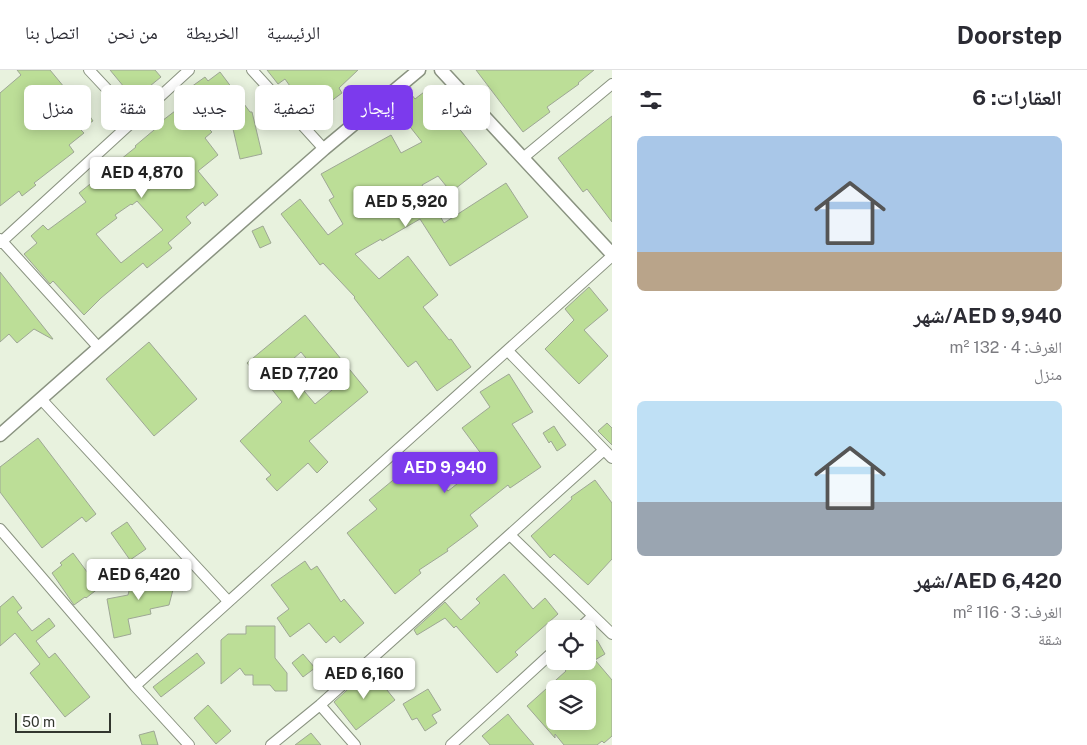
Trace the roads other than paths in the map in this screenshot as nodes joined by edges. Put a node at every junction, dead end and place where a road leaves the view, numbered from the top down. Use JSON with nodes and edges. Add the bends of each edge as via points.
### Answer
{"nodes":[{"id":1,"x":89,"y":70,"type":"edge"},
{"id":2,"x":189,"y":70,"type":"edge"},
{"id":3,"x":252,"y":70,"type":"edge"},
{"id":4,"x":419,"y":70,"type":"edge"},
{"id":5,"x":441,"y":70,"type":"edge"},
{"id":6,"x":612,"y":84,"type":"edge"},
{"id":7,"x":103,"y":85,"type":"edge"},
{"id":8,"x":164,"y":93,"type":"edge"},
{"id":9,"x":123,"y":130,"type":"edge"},
{"id":10,"x":324,"y":149,"type":"junction"},
{"id":11,"x":523,"y":158,"type":"junction"},
{"id":12,"x":1,"y":241,"type":"edge"},
{"id":13,"x":612,"y":255,"type":"edge"},
{"id":14,"x":99,"y":348,"type":"junction"},
{"id":15,"x":508,"y":352,"type":"junction"},
{"id":16,"x":41,"y":399,"type":"junction"},
{"id":17,"x":0,"y":435,"type":"edge"},
{"id":18,"x":604,"y":450,"type":"junction"},
{"id":19,"x":612,"y":458,"type":"edge"},
{"id":20,"x":0,"y":528,"type":"edge"},
{"id":21,"x":510,"y":535,"type":"junction"},
{"id":22,"x":228,"y":600,"type":"junction"},
{"id":23,"x":593,"y":616,"type":"junction"},
{"id":24,"x":589,"y":620,"type":"edge"},
{"id":25,"x":612,"y":634,"type":"edge"},
{"id":26,"x":546,"y":658,"type":"edge"},
{"id":27,"x":135,"y":686,"type":"junction"},
{"id":28,"x":320,"y":705,"type":"junction"},
{"id":29,"x":189,"y":745,"type":"edge"},
{"id":30,"x":271,"y":745,"type":"edge"},
{"id":31,"x":355,"y":745,"type":"edge"},
{"id":32,"x":450,"y":745,"type":"edge"}],
"edges":[{"from":1,"to":7,"type":"street"},
{"from":2,"to":8,"type":"street"},
{"from":3,"to":10,"type":"street"},
{"from":4,"to":10,"type":"street"},
{"from":5,"to":11,"type":"street"},
{"from":6,"to":11,"type":"street"},
{"from":9,"to":12,"type":"street"},
{"from":10,"to":14,"type":"street"},
{"from":11,"to":13,"type":"street"},
{"from":12,"to":14,"type":"street"},
{"from":13,"to":15,"type":"street"},
{"from":14,"to":16,"type":"street"},
{"from":15,"to":18,"type":"street"},
{"from":15,"to":22,"type":"street"},
{"from":16,"to":17,"type":"street"},
{"from":16,"to":22,"type":"street"},
{"from":18,"to":19,"type":"street"},
{"from":18,"to":21,"type":"street"},
{"from":20,"to":27,"type":"street"},
{"from":21,"to":23,"type":"street"},
{"from":21,"to":28,"type":"street"},
{"from":22,"to":27,"type":"street"},
{"from":23,"to":24,"type":"street"},
{"from":23,"to":25,"type":"street"},
{"from":26,"to":32,"type":"street"},
{"from":27,"to":29,"type":"street"},
{"from":28,"to":30,"type":"street"},
{"from":28,"to":31,"type":"street"}]}
